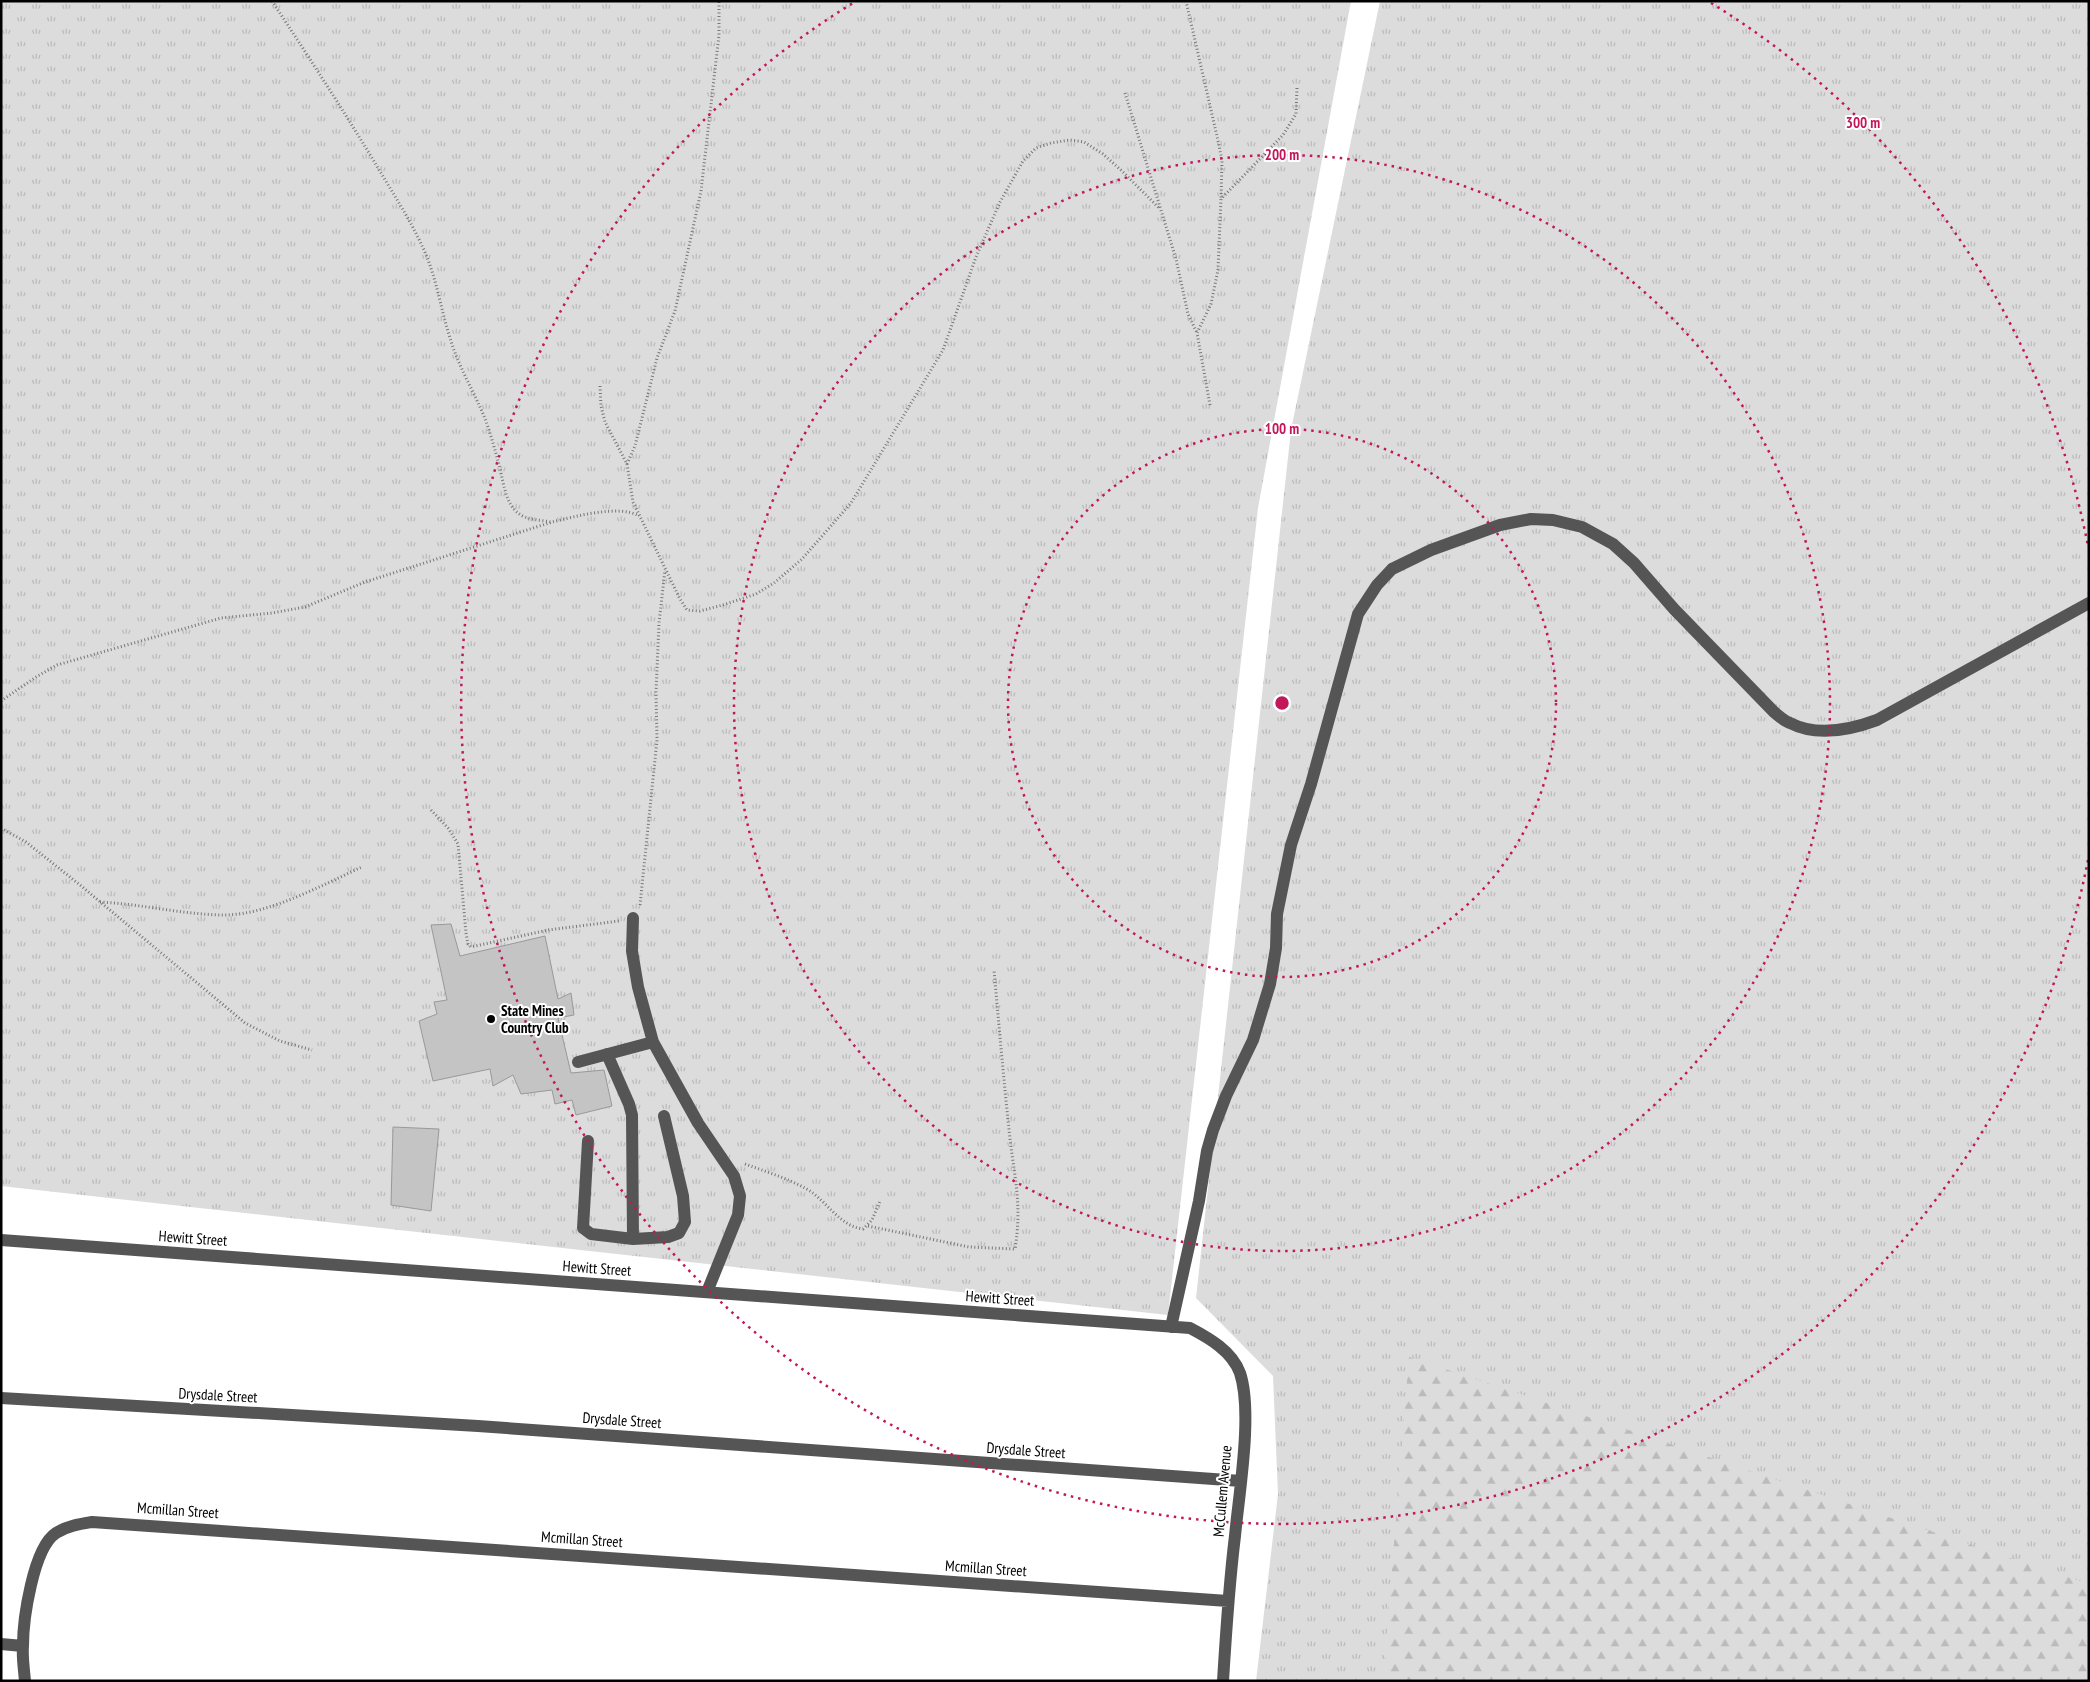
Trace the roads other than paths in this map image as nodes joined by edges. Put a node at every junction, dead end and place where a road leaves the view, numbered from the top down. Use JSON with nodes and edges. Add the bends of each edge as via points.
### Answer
{"nodes":[{"id":1,"x":2089,"y":603,"type":"edge"},
{"id":2,"x":633,"y":918,"type":"road end"},
{"id":3,"x":653,"y":1042,"type":"junction"},
{"id":4,"x":607,"y":1054,"type":"junction"},
{"id":5,"x":578,"y":1062,"type":"dead end"},
{"id":6,"x":664,"y":1116,"type":"dead end"},
{"id":7,"x":588,"y":1141,"type":"dead end"},
{"id":8,"x":633,"y":1239,"type":"junction"},
{"id":9,"x":1,"y":1240,"type":"edge"},
{"id":10,"x":707,"y":1292,"type":"junction"},
{"id":11,"x":1171,"y":1327,"type":"junction"},
{"id":12,"x":1190,"y":1328,"type":"joint"},
{"id":13,"x":1,"y":1398,"type":"edge"},
{"id":14,"x":1241,"y":1481,"type":"junction"},
{"id":15,"x":1228,"y":1601,"type":"junction"},
{"id":16,"x":1,"y":1644,"type":"edge"},
{"id":17,"x":23,"y":1646,"type":"junction"},
{"id":18,"x":25,"y":1681,"type":"edge"},
{"id":19,"x":1223,"y":1681,"type":"edge"}],
"edges":[{"from":1,"to":11,"type":"street","via":[[1877,720],[1854,728],[1808,729],[1790,723],[1774,712],[1634,563],[1613,544],[1582,527],[1531,519],[1500,525],[1431,550],[1392,569],[1358,614],[1311,784],[1290,845],[1277,914],[1270,984],[1253,1040],[1213,1130]]},
{"from":2,"to":3,"type":"street","via":[[632,951]]},
{"from":3,"to":4,"type":"street"},
{"from":3,"to":10,"type":"street","via":[[698,1123],[734,1176],[740,1196],[738,1215]]},
{"from":4,"to":5,"type":"street"},
{"from":4,"to":8,"type":"street","via":[[632,1115]]},
{"from":6,"to":8,"type":"street","via":[[683,1196],[685,1222],[679,1233],[668,1237]]},
{"from":7,"to":8,"type":"street","via":[[583,1228],[591,1234]]},
{"from":9,"to":10,"type":"street","name":"Hewitt Street"},
{"from":10,"to":11,"type":"street","name":"Hewitt Street"},
{"from":11,"to":12,"type":"street","name":"Hewitt Street"},
{"from":12,"to":14,"type":"street","name":"McCullem Avenue","via":[[1212,1340],[1239,1371],[1244,1389]]},
{"from":13,"to":14,"type":"street","name":"Drysdale Street","via":[[478,1426]]},
{"from":14,"to":15,"type":"street","name":"McCullem Avenue"},
{"from":15,"to":17,"type":"street","name":"Mcmillan Street","via":[[92,1522],[71,1526],[54,1534],[38,1557],[30,1589]]},
{"from":15,"to":19,"type":"street","name":"McCullem Avenue"},
{"from":16,"to":17,"type":"street"},
{"from":17,"to":18,"type":"street","name":"Mcmillan Street"}]}
